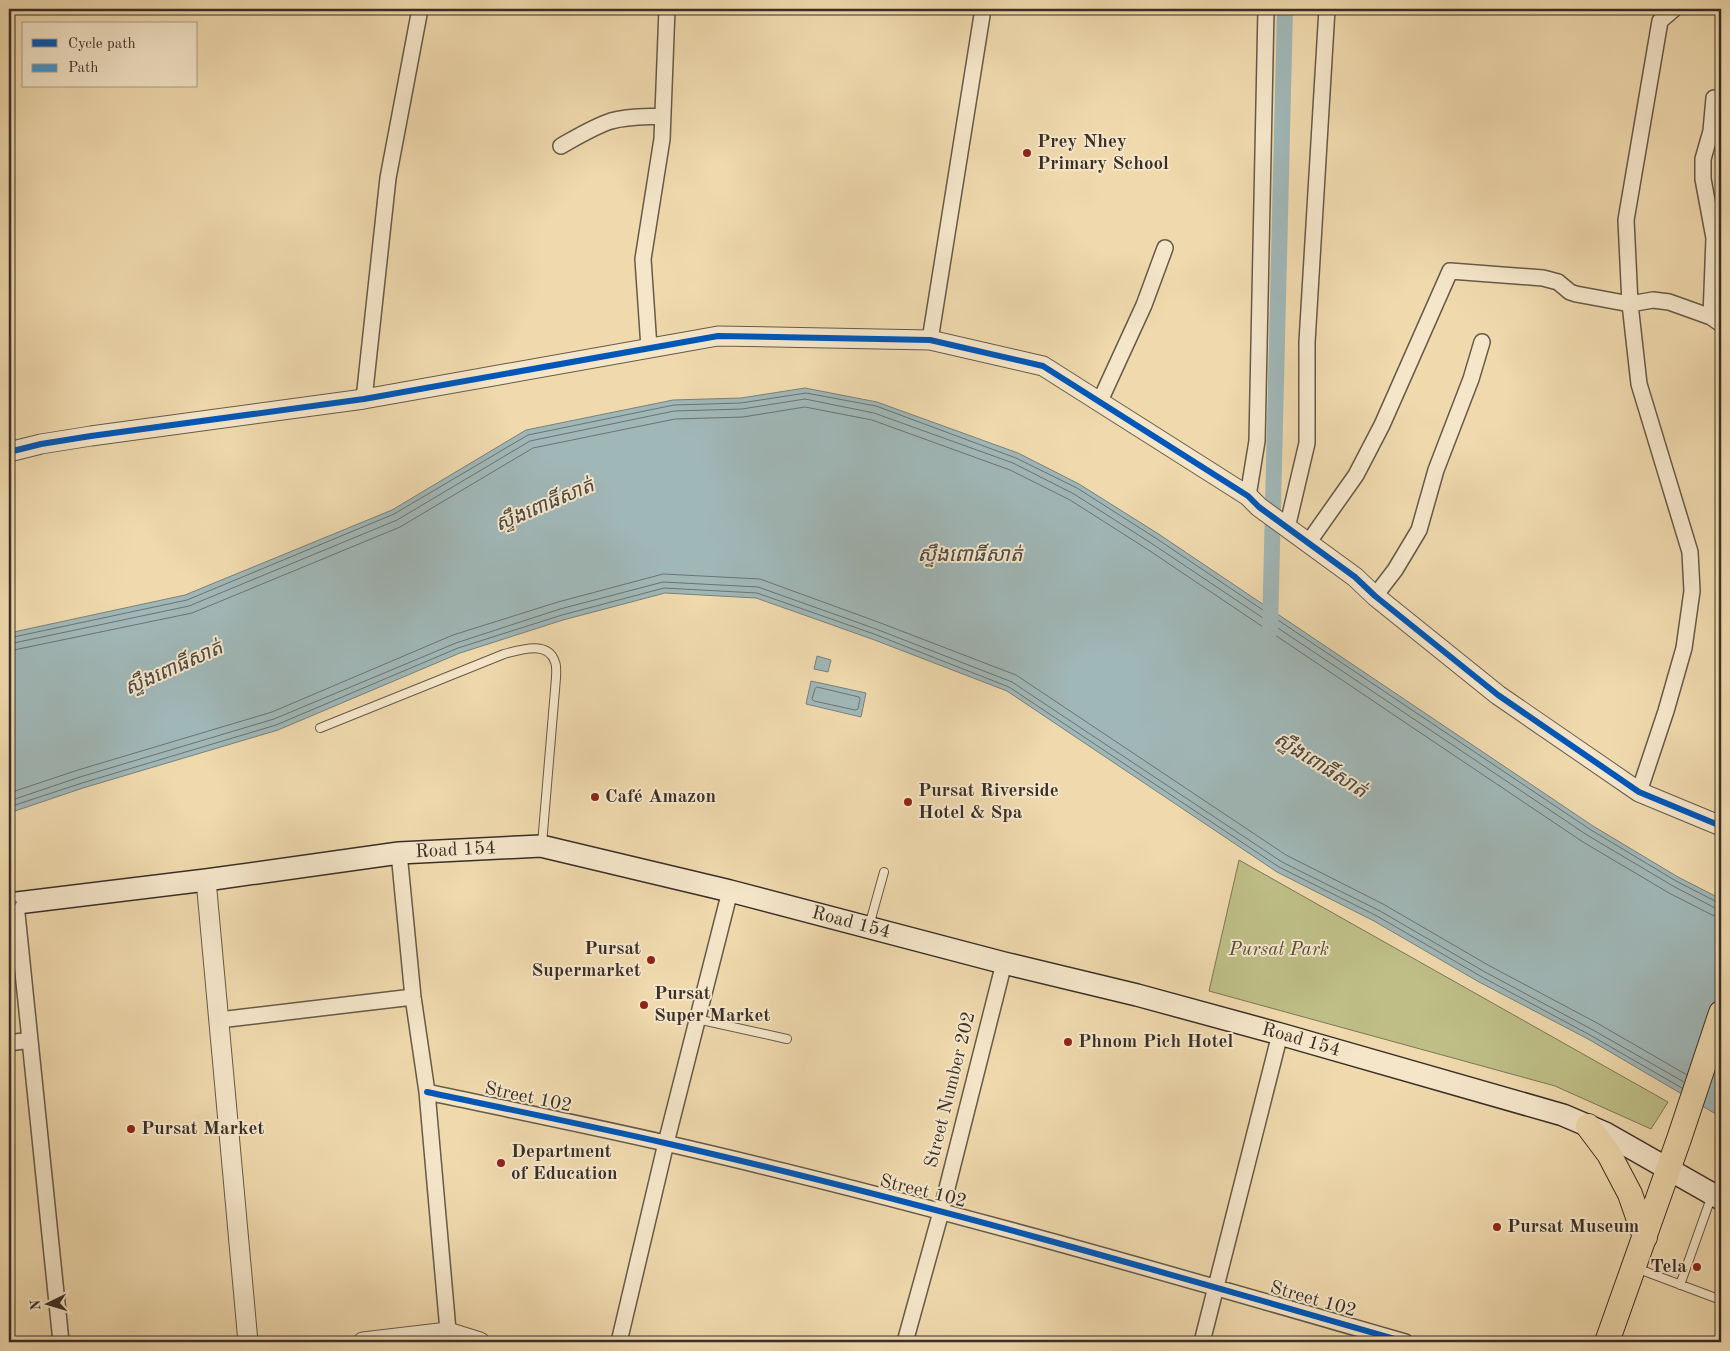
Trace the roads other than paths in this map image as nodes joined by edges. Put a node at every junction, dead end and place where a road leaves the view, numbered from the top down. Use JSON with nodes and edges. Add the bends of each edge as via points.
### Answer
{"nodes":[{"id":1,"x":420,"y":9,"type":"edge"},
{"id":2,"x":667,"y":9,"type":"edge"},
{"id":3,"x":983,"y":9,"type":"edge"},
{"id":4,"x":1266,"y":9,"type":"edge"},
{"id":5,"x":1327,"y":9,"type":"edge"},
{"id":6,"x":1674,"y":9,"type":"edge"},
{"id":7,"x":1714,"y":98,"type":"dead end"},
{"id":8,"x":663,"y":116,"type":"junction"},
{"id":9,"x":561,"y":146,"type":"dead end"},
{"id":10,"x":1165,"y":248,"type":"dead end"},
{"id":11,"x":1630,"y":304,"type":"junction"},
{"id":12,"x":1716,"y":321,"type":"edge"},
{"id":13,"x":930,"y":340,"type":"junction"},
{"id":14,"x":1482,"y":342,"type":"dead end"},
{"id":15,"x":649,"y":348,"type":"junction"},
{"id":16,"x":364,"y":399,"type":"junction"},
{"id":17,"x":1100,"y":401,"type":"junction"},
{"id":18,"x":9,"y":452,"type":"edge"},
{"id":19,"x":1254,"y":502,"type":"junction"},
{"id":20,"x":1283,"y":525,"type":"junction"},
{"id":21,"x":1308,"y":543,"type":"junction"},
{"id":22,"x":1375,"y":596,"type":"junction"},
{"id":23,"x":320,"y":728,"type":"dead end"},
{"id":24,"x":1639,"y":792,"type":"junction"},
{"id":25,"x":1721,"y":826,"type":"edge"},
{"id":26,"x":542,"y":846,"type":"junction"},
{"id":27,"x":399,"y":853,"type":"junction"},
{"id":28,"x":884,"y":872,"type":"dead end"},
{"id":29,"x":206,"y":880,"type":"junction"},
{"id":30,"x":730,"y":891,"type":"junction"},
{"id":31,"x":12,"y":904,"type":"edge"},
{"id":32,"x":868,"y":928,"type":"junction"},
{"id":33,"x":1004,"y":964,"type":"junction"},
{"id":34,"x":413,"y":997,"type":"junction"},
{"id":35,"x":1721,"y":1013,"type":"edge"},
{"id":36,"x":698,"y":1019,"type":"junction"},
{"id":37,"x":219,"y":1020,"type":"junction"},
{"id":38,"x":1280,"y":1034,"type":"junction"},
{"id":39,"x":30,"y":1040,"type":"junction"},
{"id":40,"x":787,"y":1040,"type":"dead end"},
{"id":41,"x":9,"y":1043,"type":"edge"},
{"id":42,"x":427,"y":1092,"type":"junction"},
{"id":43,"x":1588,"y":1126,"type":"junction"},
{"id":44,"x":666,"y":1143,"type":"junction"},
{"id":45,"x":1669,"y":1168,"type":"junction"},
{"id":46,"x":1717,"y":1197,"type":"edge"},
{"id":47,"x":941,"y":1212,"type":"junction"},
{"id":48,"x":1645,"y":1237,"type":"junction"},
{"id":49,"x":1634,"y":1268,"type":"junction"},
{"id":50,"x":1680,"y":1285,"type":"junction"},
{"id":51,"x":1216,"y":1287,"type":"junction"},
{"id":52,"x":1721,"y":1300,"type":"edge"},
{"id":53,"x":448,"y":1337,"type":"edge"},
{"id":54,"x":62,"y":1342,"type":"edge"},
{"id":55,"x":248,"y":1342,"type":"edge"},
{"id":56,"x":363,"y":1342,"type":"edge"},
{"id":57,"x":480,"y":1342,"type":"edge"},
{"id":58,"x":618,"y":1342,"type":"edge"},
{"id":59,"x":905,"y":1342,"type":"edge"},
{"id":60,"x":1202,"y":1342,"type":"edge"},
{"id":61,"x":1405,"y":1342,"type":"edge"},
{"id":62,"x":1607,"y":1342,"type":"edge"}],
"edges":[{"from":1,"to":16,"type":"street","via":[[388,178]]},
{"from":2,"to":8,"type":"street"},
{"from":3,"to":13,"type":"street"},
{"from":4,"to":19,"type":"street"},
{"from":5,"to":20,"type":"street","via":[[1307,342],[1307,443]]},
{"from":6,"to":11,"type":"street","via":[[1660,21],[1626,220]]},
{"from":7,"to":12,"type":"street","via":[[1711,131],[1703,159],[1703,179],[1714,238]]},
{"from":8,"to":9,"type":"street","via":[[612,121]]},
{"from":8,"to":15,"type":"street","via":[[643,259]]},
{"from":10,"to":17,"type":"street","via":[[1144,305]]},
{"from":11,"to":12,"type":"street","via":[[1653,300],[1669,302]]},
{"from":11,"to":21,"type":"street","via":[[1576,294],[1558,282],[1544,278],[1450,271],[1382,425],[1360,466]]},
{"from":11,"to":24,"type":"street","via":[[1639,384],[1690,552],[1692,591],[1684,648]]},
{"from":13,"to":15,"type":"street","via":[[718,336]]},
{"from":13,"to":17,"type":"street","via":[[1043,366]]},
{"from":14,"to":22,"type":"street","via":[[1436,470],[1419,530]]},
{"from":15,"to":16,"type":"street"},
{"from":16,"to":18,"type":"street","via":[[83,437]]},
{"from":17,"to":19,"type":"street"},
{"from":19,"to":20,"type":"street"},
{"from":20,"to":21,"type":"street"},
{"from":21,"to":22,"type":"street"},
{"from":22,"to":24,"type":"street","via":[[1498,695]]},
{"from":23,"to":26,"type":"lane","via":[[504,654],[532,648],[544,650],[556,663],[556,678]]},
{"from":24,"to":25,"type":"street"},
{"from":26,"to":27,"type":"main road","name":"Road 154"},
{"from":26,"to":30,"type":"main road","name":"Road 154"},
{"from":27,"to":29,"type":"main road","name":"Road 154"},
{"from":27,"to":34,"type":"street"},
{"from":28,"to":32,"type":"lane"},
{"from":29,"to":31,"type":"main road","name":"Road 154"},
{"from":29,"to":37,"type":"street"},
{"from":30,"to":32,"type":"main road","name":"Road 154"},
{"from":30,"to":36,"type":"street"},
{"from":31,"to":39,"type":"street"},
{"from":32,"to":33,"type":"main road","name":"Road 154"},
{"from":33,"to":38,"type":"main road","name":"Road 154","via":[[1137,995]]},
{"from":33,"to":47,"type":"street","name":"Street Number 202"},
{"from":34,"to":37,"type":"street"},
{"from":34,"to":42,"type":"street"},
{"from":35,"to":45,"type":"main road"},
{"from":36,"to":40,"type":"lane"},
{"from":36,"to":44,"type":"street"},
{"from":37,"to":55,"type":"street"},
{"from":38,"to":43,"type":"main road","name":"Road 154","via":[[1563,1115]]},
{"from":38,"to":51,"type":"street"},
{"from":39,"to":41,"type":"street"},
{"from":39,"to":54,"type":"street"},
{"from":42,"to":44,"type":"street","name":"Street 102"},
{"from":42,"to":53,"type":"street"},
{"from":43,"to":45,"type":"main road","name":"Road 154"},
{"from":43,"to":48,"type":"main road","via":[[1609,1154],[1630,1194]]},
{"from":44,"to":47,"type":"street","name":"Street 102"},
{"from":44,"to":58,"type":"street"},
{"from":45,"to":46,"type":"main road","name":"Road 154"},
{"from":45,"to":48,"type":"main road"},
{"from":46,"to":50,"type":"lane"},
{"from":47,"to":51,"type":"street","name":"Street 102"},
{"from":47,"to":59,"type":"street","name":"Street Number 202"},
{"from":48,"to":49,"type":"main road"},
{"from":49,"to":50,"type":"lane"},
{"from":49,"to":62,"type":"main road"},
{"from":50,"to":52,"type":"lane"},
{"from":51,"to":60,"type":"street"},
{"from":51,"to":61,"type":"street","name":"Street 102"},
{"from":53,"to":56,"type":"street"},
{"from":53,"to":57,"type":"street"}]}
